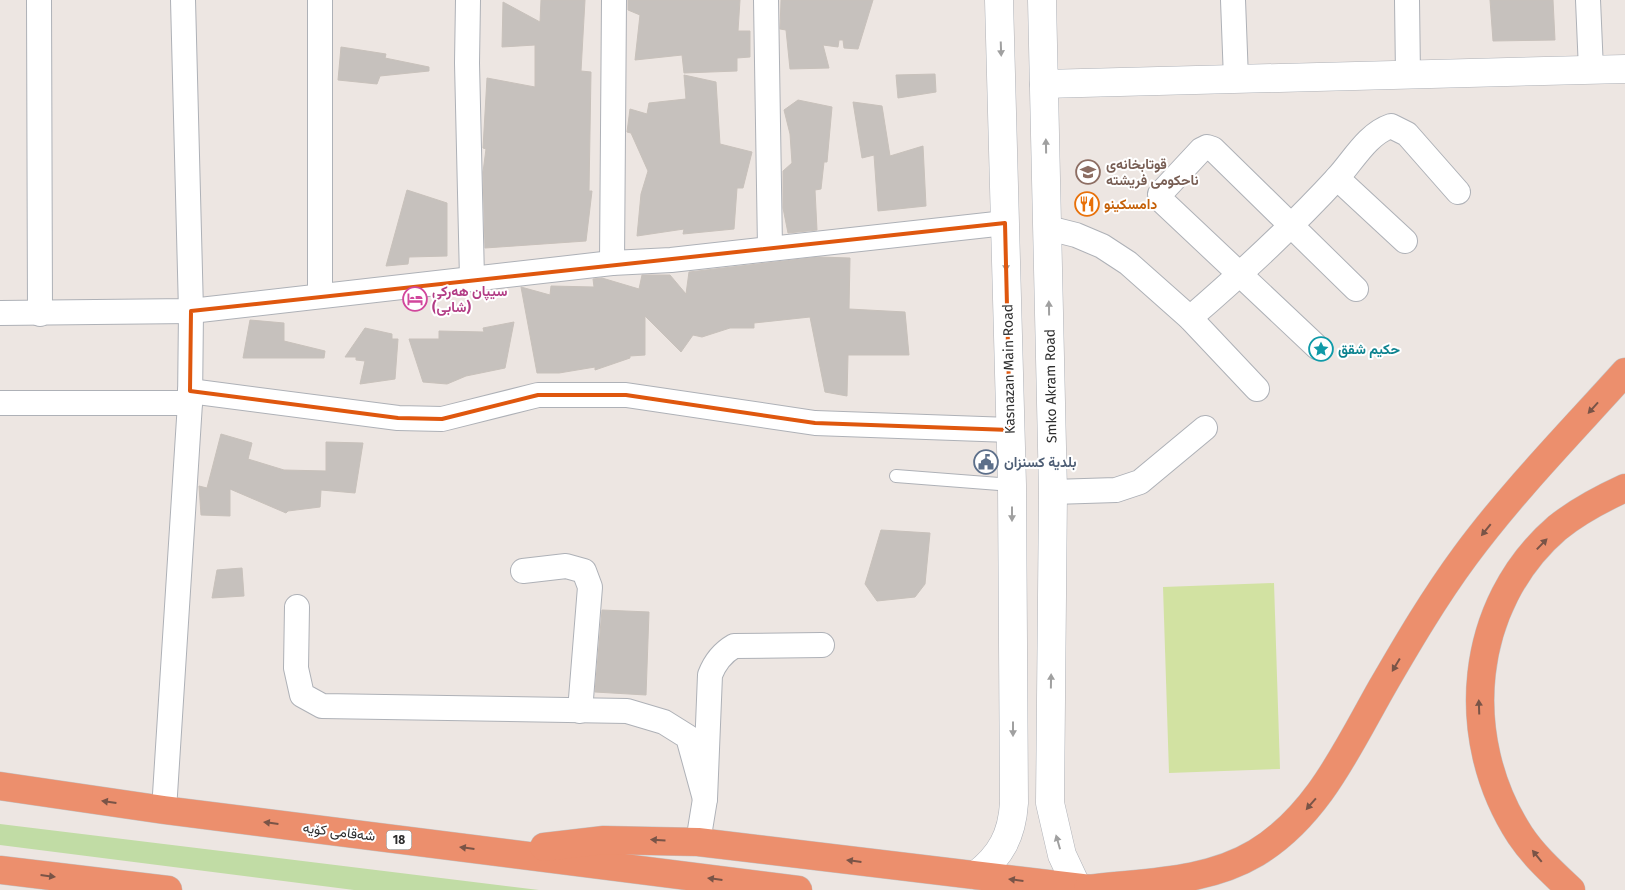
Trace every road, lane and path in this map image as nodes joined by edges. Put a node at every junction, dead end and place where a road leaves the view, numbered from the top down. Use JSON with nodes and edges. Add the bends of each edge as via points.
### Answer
{"nodes":[{"id":1,"x":39,"y":0,"type":"edge"},
{"id":2,"x":183,"y":0,"type":"edge"},
{"id":3,"x":320,"y":0,"type":"edge"},
{"id":4,"x":468,"y":0,"type":"edge"},
{"id":5,"x":614,"y":0,"type":"edge"},
{"id":6,"x":766,"y":0,"type":"edge"},
{"id":7,"x":999,"y":0,"type":"edge"},
{"id":8,"x":1042,"y":0,"type":"edge"},
{"id":9,"x":1233,"y":0,"type":"edge"},
{"id":10,"x":1407,"y":0,"type":"edge"},
{"id":11,"x":1588,"y":0,"type":"edge"},
{"id":12,"x":1625,"y":69,"type":"edge"},
{"id":13,"x":1591,"y":70,"type":"junction"},
{"id":14,"x":1408,"y":75,"type":"junction"},
{"id":15,"x":1236,"y":79,"type":"junction"},
{"id":16,"x":1044,"y":84,"type":"junction"},
{"id":17,"x":1337,"y":178,"type":"junction"},
{"id":18,"x":1458,"y":192,"type":"dead end"},
{"id":19,"x":1005,"y":223,"type":"junction"},
{"id":20,"x":1290,"y":225,"type":"junction"},
{"id":21,"x":1048,"y":228,"type":"junction"},
{"id":22,"x":1405,"y":241,"type":"dead end"},
{"id":23,"x":770,"y":248,"type":"junction"},
{"id":24,"x":612,"y":263,"type":"junction"},
{"id":25,"x":1241,"y":274,"type":"junction"},
{"id":26,"x":472,"y":279,"type":"junction"},
{"id":27,"x":1356,"y":289,"type":"dead end"},
{"id":28,"x":320,"y":295,"type":"junction"},
{"id":29,"x":191,"y":311,"type":"junction"},
{"id":30,"x":0,"y":313,"type":"edge"},
{"id":31,"x":40,"y":314,"type":"junction"},
{"id":32,"x":1190,"y":318,"type":"junction"},
{"id":33,"x":1317,"y":346,"type":"dead end"},
{"id":34,"x":1625,"y":372,"type":"edge"},
{"id":35,"x":1257,"y":389,"type":"dead end"},
{"id":36,"x":190,"y":397,"type":"junction"},
{"id":37,"x":0,"y":403,"type":"edge"},
{"id":38,"x":1205,"y":428,"type":"dead end"},
{"id":39,"x":1010,"y":430,"type":"junction"},
{"id":40,"x":896,"y":476,"type":"dead end"},
{"id":41,"x":1012,"y":485,"type":"junction"},
{"id":42,"x":1625,"y":488,"type":"edge"},
{"id":43,"x":1053,"y":492,"type":"junction"},
{"id":44,"x":523,"y":571,"type":"dead end"},
{"id":45,"x":297,"y":607,"type":"dead end"},
{"id":46,"x":822,"y":645,"type":"dead end"},
{"id":47,"x":580,"y":711,"type":"junction"},
{"id":48,"x":0,"y":786,"type":"edge"},
{"id":49,"x":704,"y":799,"type":"junction"},
{"id":50,"x":164,"y":810,"type":"junction"},
{"id":51,"x":698,"y":842,"type":"junction"},
{"id":52,"x":497,"y":852,"type":"junction"},
{"id":53,"x":0,"y":870,"type":"edge"},
{"id":54,"x":976,"y":875,"type":"junction"},
{"id":55,"x":1088,"y":889,"type":"edge"},
{"id":56,"x":168,"y":890,"type":"edge"},
{"id":57,"x":798,"y":890,"type":"edge"},
{"id":58,"x":1571,"y":890,"type":"edge"}],
"edges":[{"from":1,"to":31,"type":"street"},
{"from":2,"to":29,"type":"street"},
{"from":3,"to":28,"type":"street"},
{"from":4,"to":26,"type":"street"},
{"from":5,"to":24,"type":"street"},
{"from":6,"to":23,"type":"street"},
{"from":7,"to":19,"type":"street","name":"Kasnazan Main Road","one_way":true},
{"from":8,"to":16,"type":"street","name":"Smko Akram Road"},
{"from":9,"to":15,"type":"street"},
{"from":10,"to":14,"type":"street"},
{"from":11,"to":13,"type":"street"},
{"from":12,"to":13,"type":"street"},
{"from":13,"to":14,"type":"street"},
{"from":14,"to":15,"type":"street"},
{"from":15,"to":16,"type":"street"},
{"from":21,"to":16,"type":"street","name":"Smko Akram Road","one_way":true},
{"from":17,"to":18,"type":"street","via":[[1378,130],[1391,126],[1407,134]]},
{"from":17,"to":20,"type":"street"},
{"from":17,"to":22,"type":"street"},
{"from":19,"to":23,"type":"street"},
{"from":19,"to":39,"type":"street","name":"Kasnazan Main Road","one_way":true},
{"from":20,"to":25,"type":"street"},
{"from":20,"to":25,"type":"street","via":[[1213,149],[1201,150],[1160,197]]},
{"from":20,"to":27,"type":"street"},
{"from":21,"to":32,"type":"street","via":[[1102,246],[1128,263]]},
{"from":43,"to":21,"type":"street","name":"Smko Akram Road","one_way":true},
{"from":23,"to":24,"type":"street","via":[[671,260]]},
{"from":24,"to":26,"type":"street"},
{"from":25,"to":32,"type":"street"},
{"from":25,"to":33,"type":"street"},
{"from":26,"to":28,"type":"street"},
{"from":28,"to":29,"type":"street"},
{"from":29,"to":31,"type":"street"},
{"from":29,"to":36,"type":"street"},
{"from":30,"to":31,"type":"street"},
{"from":32,"to":35,"type":"street"},
{"from":34,"to":55,"type":"highway","one_way":true,"via":[[1465,556],[1329,780],[1295,821],[1255,853],[1209,873]]},
{"from":36,"to":37,"type":"street"},
{"from":36,"to":39,"type":"street","via":[[398,418],[442,419],[538,395],[626,395],[815,423]]},
{"from":36,"to":50,"type":"street"},
{"from":38,"to":43,"type":"street","via":[[1140,482],[1116,490]]},
{"from":39,"to":41,"type":"street","name":"Kasnazan Main Road"},
{"from":40,"to":41,"type":"lane"},
{"from":41,"to":54,"type":"street","name":"Kasnazan Main Road","one_way":true,"via":[[1013,820],[1000,852]]},
{"from":58,"to":42,"type":"highway","one_way":true,"via":[[1544,865],[1520,835],[1501,801],[1487,765],[1480,728],[1482,664],[1494,619],[1510,586],[1531,555],[1557,528],[1591,504]]},
{"from":55,"to":43,"type":"street","name":"Smko Akram Road","one_way":true,"via":[[1062,855],[1050,803]]},
{"from":44,"to":47,"type":"street","via":[[566,566],[584,571],[590,587]]},
{"from":45,"to":47,"type":"street","via":[[296,668],[302,695],[322,706]]},
{"from":46,"to":49,"type":"street","via":[[734,646],[720,657],[710,675]]},
{"from":47,"to":49,"type":"street","via":[[627,711],[664,722],[688,737]]},
{"from":50,"to":48,"type":"highway","name":"شەقامی کۆیە","number":"18","one_way":true},
{"from":49,"to":51,"type":"street"},
{"from":52,"to":50,"type":"highway","name":"شەقامی کۆیە","number":"18","one_way":true},
{"from":51,"to":52,"type":"highway","one_way":true,"via":[[604,840]]},
{"from":54,"to":51,"type":"highway","one_way":true},
{"from":57,"to":52,"type":"highway","name":"شەقامی کۆیە","number":"18","one_way":true},
{"from":53,"to":56,"type":"highway","one_way":true},
{"from":55,"to":54,"type":"highway","one_way":true}]}
